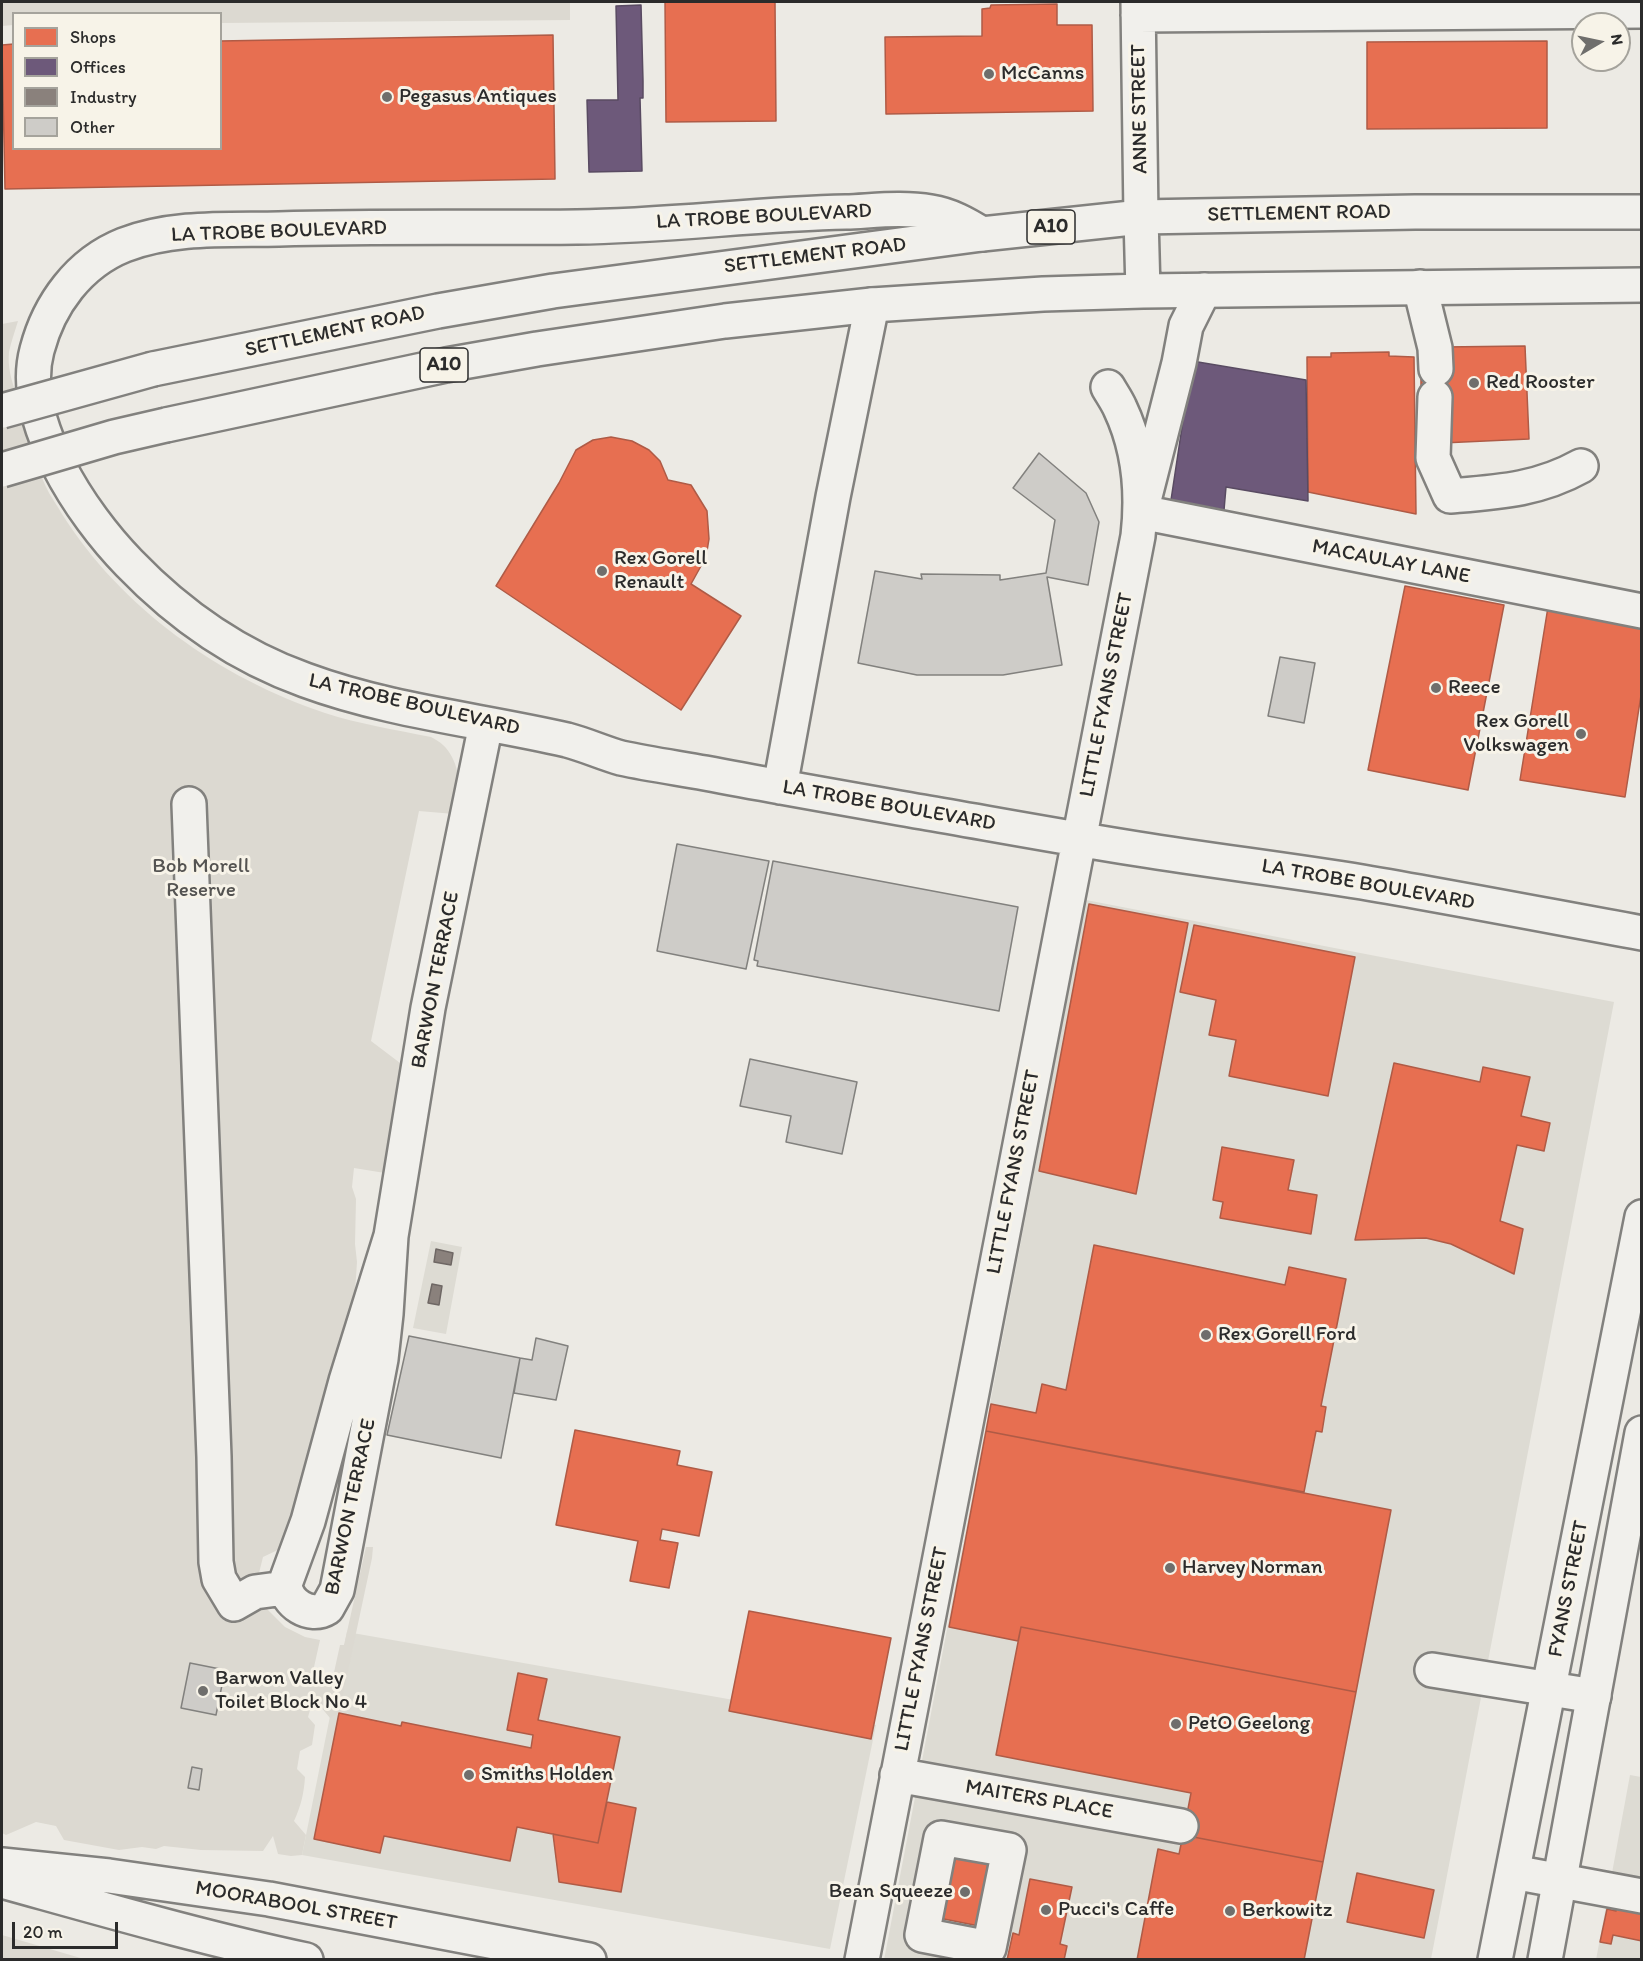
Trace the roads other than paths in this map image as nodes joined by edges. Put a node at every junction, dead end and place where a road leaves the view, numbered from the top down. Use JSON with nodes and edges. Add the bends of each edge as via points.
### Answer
{"nodes":[{"id":1,"x":1138,"y":8,"type":"edge"},
{"id":2,"x":1641,"y":11,"type":"edge"},
{"id":3,"x":1641,"y":212,"type":"edge"},
{"id":4,"x":1141,"y":217,"type":"junction"},
{"id":5,"x":982,"y":234,"type":"junction"},
{"id":6,"x":1641,"y":285,"type":"edge"},
{"id":7,"x":1420,"y":287,"type":"junction"},
{"id":8,"x":1204,"y":290,"type":"junction"},
{"id":9,"x":1143,"y":291,"type":"junction"},
{"id":10,"x":872,"y":305,"type":"junction"},
{"id":11,"x":1108,"y":387,"type":"dead end"},
{"id":12,"x":2,"y":411,"type":"edge"},
{"id":13,"x":1581,"y":466,"type":"dead end"},
{"id":14,"x":2,"y":470,"type":"edge"},
{"id":15,"x":1141,"y":512,"type":"junction"},
{"id":16,"x":1641,"y":611,"type":"edge"},
{"id":17,"x":486,"y":724,"type":"junction"},
{"id":18,"x":780,"y":787,"type":"junction"},
{"id":19,"x":189,"y":804,"type":"dead end"},
{"id":20,"x":1079,"y":839,"type":"junction"},
{"id":21,"x":1641,"y":933,"type":"edge"},
{"id":22,"x":1641,"y":1217,"type":"edge"},
{"id":23,"x":391,"y":1236,"type":"junction"},
{"id":24,"x":1641,"y":1433,"type":"edge"},
{"id":25,"x":285,"y":1588,"type":"junction"},
{"id":26,"x":1432,"y":1670,"type":"dead end"},
{"id":27,"x":1549,"y":1688,"type":"junction"},
{"id":28,"x":1594,"y":1696,"type":"junction"},
{"id":29,"x":897,"y":1775,"type":"junction"},
{"id":30,"x":1181,"y":1826,"type":"dead end"},
{"id":31,"x":2,"y":1865,"type":"edge"},
{"id":32,"x":1513,"y":1872,"type":"junction"},
{"id":33,"x":109,"y":1876,"type":"junction"},
{"id":34,"x":2,"y":1881,"type":"edge"},
{"id":35,"x":1559,"y":1881,"type":"junction"},
{"id":36,"x":1641,"y":1896,"type":"edge"},
{"id":37,"x":165,"y":1926,"type":"junction"},
{"id":38,"x":240,"y":1953,"type":"edge"},
{"id":39,"x":198,"y":1959,"type":"edge"},
{"id":40,"x":306,"y":1959,"type":"edge"},
{"id":41,"x":589,"y":1959,"type":"edge"},
{"id":42,"x":862,"y":1959,"type":"edge"},
{"id":43,"x":1495,"y":1959,"type":"edge"},
{"id":44,"x":1545,"y":1959,"type":"edge"}],
"edges":[{"from":1,"to":2,"type":"main road"},
{"from":1,"to":4,"type":"main road","name":"ANNE STREET"},
{"from":3,"to":4,"type":"main road","name":"SETTLEMENT ROAD","number":"A10"},
{"from":4,"to":5,"type":"main road","name":"SETTLEMENT ROAD","number":"A10"},
{"from":4,"to":9,"type":"main road","name":"ANNE STREET"},
{"from":5,"to":12,"type":"main road","name":"SETTLEMENT ROAD","number":"A10","bridge":true,"via":[[553,291],[438,311],[153,369]]},
{"from":5,"to":17,"type":"main road","name":"LA TROBE BOULEVARD","via":[[940,213],[900,210],[606,226],[198,231],[123,246],[82,272],[47,320],[33,367],[34,392],[41,422],[65,475],[91,518],[129,564],[198,623],[279,670],[351,695]]},
{"from":6,"to":7,"type":"main road","number":"A10"},
{"from":7,"to":8,"type":"main road","number":"A10"},
{"from":7,"to":13,"type":"main road","via":[[1435,348],[1433,458],[1450,496],[1506,492],[1558,479]]},
{"from":8,"to":9,"type":"main road","number":"A10"},
{"from":8,"to":15,"type":"main road","via":[[1186,326]]},
{"from":9,"to":10,"type":"main road","number":"A10"},
{"from":10,"to":14,"type":"main road","number":"A10","bridge":true,"via":[[725,321],[446,365],[114,437]]},
{"from":10,"to":18,"type":"main road"},
{"from":11,"to":15,"type":"main road","name":"LITTLE FYANS STREET","via":[[1132,444],[1140,481]]},
{"from":15,"to":16,"type":"main road","name":"MACAULAY LANE"},
{"from":15,"to":20,"type":"main road","name":"LITTLE FYANS STREET"},
{"from":17,"to":18,"type":"main road","name":"LA TROBE BOULEVARD","via":[[570,741],[616,757]]},
{"from":17,"to":23,"type":"main road","name":"BARWON TERRACE","via":[[428,1008]]},
{"from":18,"to":20,"type":"main road","name":"LA TROBE BOULEVARD"},
{"from":19,"to":25,"type":"main road","via":[[216,1562],[219,1579],[234,1604],[255,1592]]},
{"from":20,"to":21,"type":"main road","name":"LA TROBE BOULEVARD","via":[[1364,883]]},
{"from":20,"to":29,"type":"main road","name":"LITTLE FYANS STREET"},
{"from":22,"to":27,"type":"main road","name":"FYANS STREET"},
{"from":23,"to":25,"type":"main road","name":"BARWON TERRACE"},
{"from":23,"to":25,"type":"main road","name":"BARWON TERRACE","via":[[381,1359],[337,1590],[327,1608],[316,1612],[298,1606]]},
{"from":24,"to":28,"type":"main road","name":"FYANS STREET"},
{"from":26,"to":27,"type":"main road"},
{"from":27,"to":28,"type":"main road"},
{"from":27,"to":32,"type":"main road","name":"FYANS STREET"},
{"from":28,"to":35,"type":"main road","name":"FYANS STREET"},
{"from":29,"to":30,"type":"main road","name":"MAITERS PLACE"},
{"from":29,"to":42,"type":"main road","name":"LITTLE FYANS STREET"},
{"from":31,"to":33,"type":"main road","name":"MOORABOOL STREET"},
{"from":32,"to":35,"type":"main road"},
{"from":32,"to":43,"type":"main road","name":"FYANS STREET"},
{"from":33,"to":38,"type":"main road","via":[[229,1918],[237,1928]]},
{"from":33,"to":41,"type":"main road","name":"MOORABOOL STREET","via":[[269,1899]]},
{"from":34,"to":37,"type":"main road"},
{"from":35,"to":36,"type":"main road"},
{"from":35,"to":44,"type":"main road","name":"FYANS STREET"},
{"from":37,"to":38,"type":"main road"},
{"from":37,"to":39,"type":"main road","via":[[184,1940]]},
{"from":38,"to":40,"type":"main road"}]}
